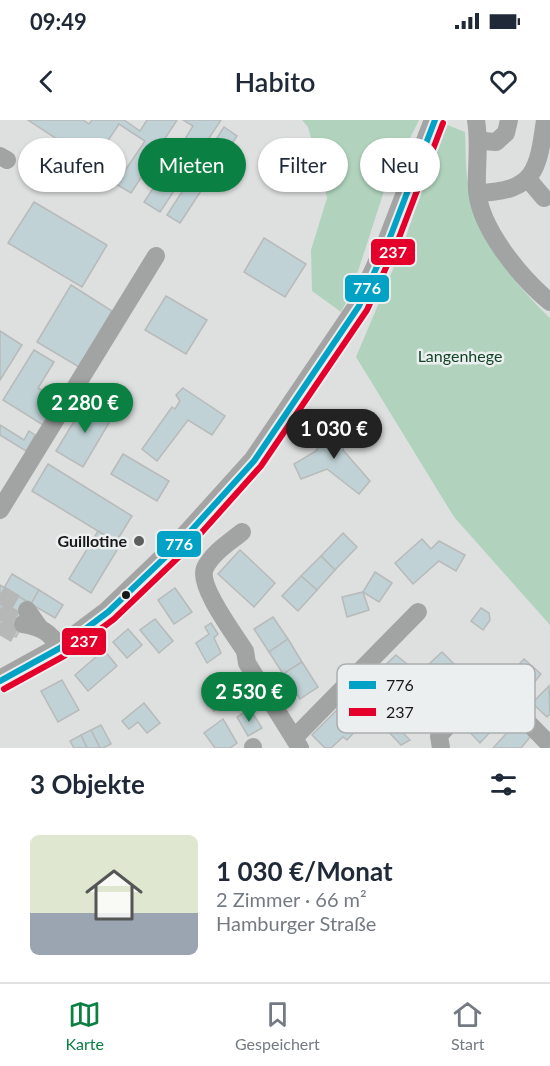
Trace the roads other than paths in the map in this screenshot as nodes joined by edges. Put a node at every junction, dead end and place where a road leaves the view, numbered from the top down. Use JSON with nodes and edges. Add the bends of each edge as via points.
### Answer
{"nodes":[{"id":1,"x":435,"y":120,"type":"edge"},
{"id":2,"x":509,"y":120,"type":"edge"},
{"id":3,"x":545,"y":120,"type":"edge"},
{"id":4,"x":477,"y":128,"type":"edge"},
{"id":5,"x":528,"y":179,"type":"junction"},
{"id":6,"x":478,"y":193,"type":"junction"},
{"id":7,"x":544,"y":198,"type":"dead end"},
{"id":8,"x":156,"y":256,"type":"dead end"},
{"id":9,"x":550,"y":302,"type":"edge"},
{"id":10,"x":0,"y":510,"type":"edge"},
{"id":11,"x":242,"y":532,"type":"dead end"},
{"id":12,"x":418,"y":612,"type":"dead end"},
{"id":13,"x":27,"y":624,"type":"tunnel mouth"},
{"id":14,"x":60,"y":648,"type":"junction"},
{"id":15,"x":370,"y":664,"type":"edge"},
{"id":16,"x":0,"y":680,"type":"edge"},
{"id":17,"x":337,"y":700,"type":"edge"},
{"id":18,"x":535,"y":730,"type":"edge"},
{"id":19,"x":441,"y":733,"type":"edge"},
{"id":20,"x":547,"y":742,"type":"dead end"},
{"id":21,"x":297,"y":743,"type":"edge"},
{"id":22,"x":441,"y":748,"type":"edge"}],
"edges":[{"from":1,"to":14,"type":"main road","via":[[359,306],[254,461],[140,582]]},
{"from":2,"to":4,"type":"street","via":[[506,133],[496,142],[483,141]]},
{"from":3,"to":5,"type":"street","via":[[540,161]]},
{"from":4,"to":6,"type":"street"},
{"from":5,"to":6,"type":"street","via":[[502,192]]},
{"from":5,"to":7,"type":"street"},
{"from":6,"to":9,"type":"street","via":[[488,226]]},
{"from":8,"to":10,"type":"street"},
{"from":11,"to":21,"type":"street","via":[[209,561],[203,571],[204,585]]},
{"from":12,"to":15,"type":"street"},
{"from":13,"to":14,"type":"street","via":[[53,637]]},
{"from":14,"to":16,"type":"main road"},
{"from":17,"to":21,"type":"street"},
{"from":18,"to":20,"type":"street"},
{"from":19,"to":22,"type":"street"}]}
